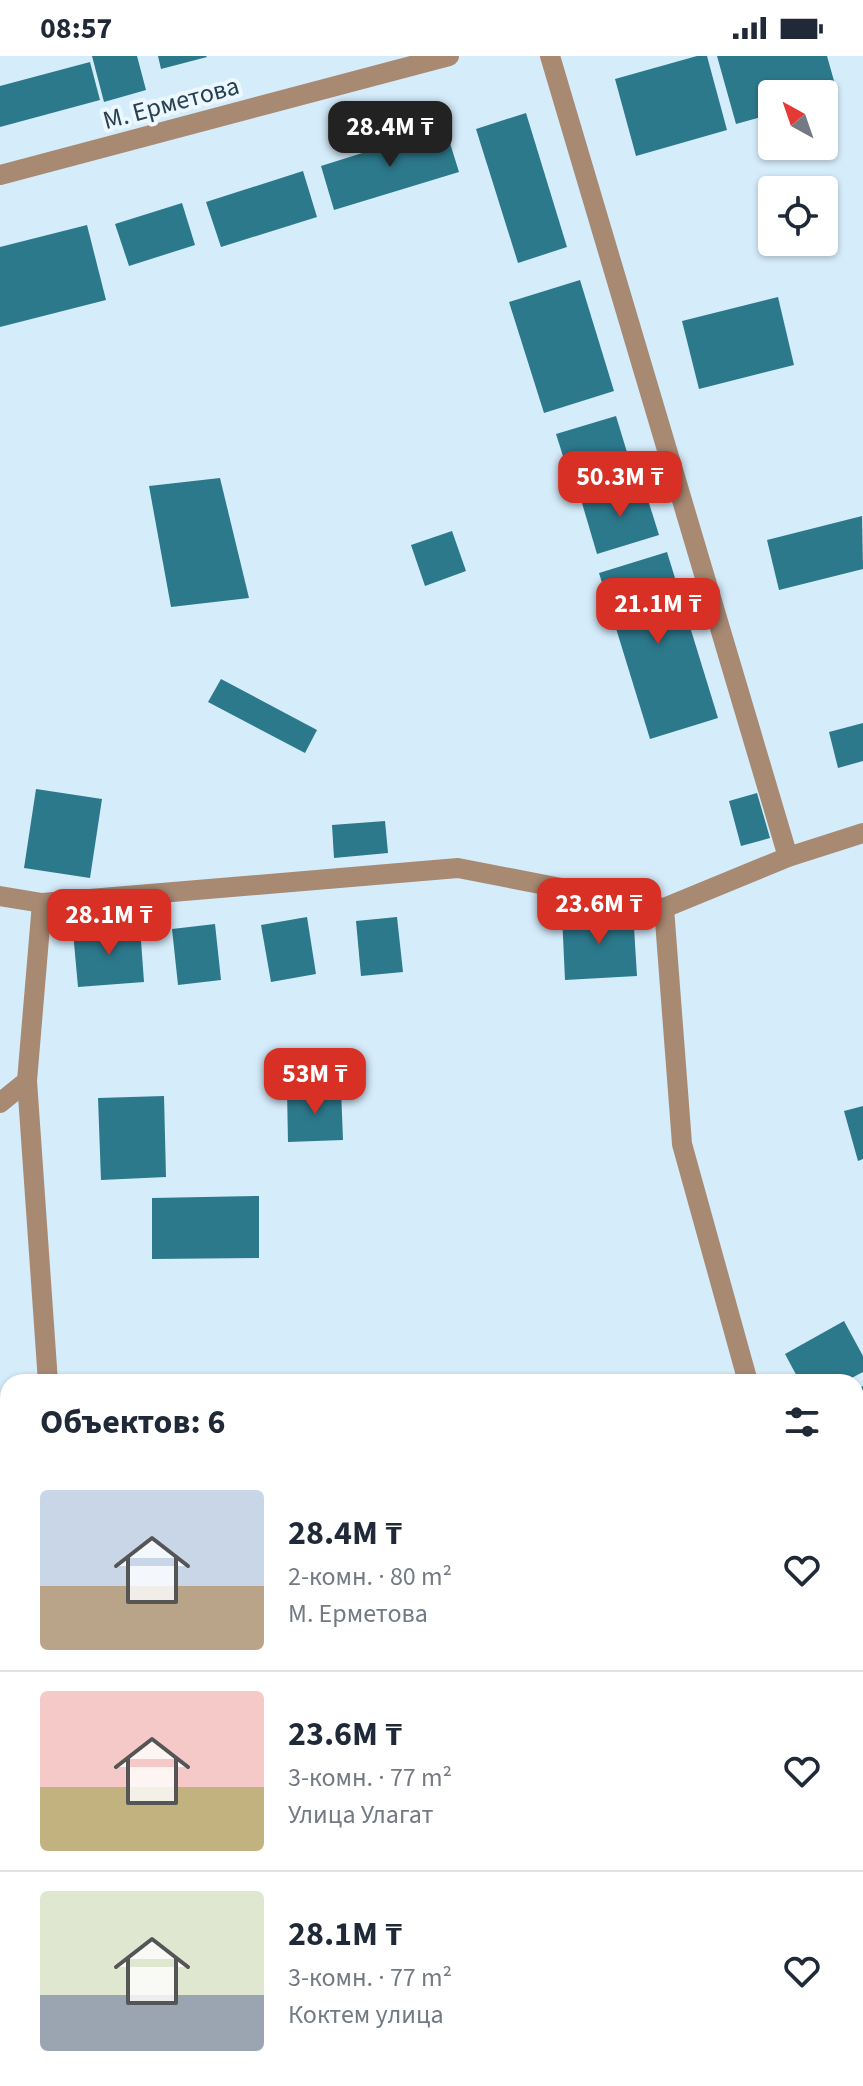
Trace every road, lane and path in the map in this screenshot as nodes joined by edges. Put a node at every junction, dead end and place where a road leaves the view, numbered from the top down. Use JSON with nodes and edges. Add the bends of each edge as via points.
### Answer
{"nodes":[{"id":1,"x":449,"y":56,"type":"edge"},
{"id":2,"x":550,"y":56,"type":"edge"},
{"id":3,"x":0,"y":175,"type":"edge"},
{"id":4,"x":863,"y":833,"type":"edge"},
{"id":5,"x":788,"y":857,"type":"junction"},
{"id":6,"x":0,"y":896,"type":"edge"},
{"id":7,"x":42,"y":903,"type":"junction"},
{"id":8,"x":664,"y":908,"type":"junction"},
{"id":9,"x":27,"y":1081,"type":"junction"},
{"id":10,"x":0,"y":1103,"type":"edge"},
{"id":11,"x":47,"y":1374,"type":"edge"},
{"id":12,"x":746,"y":1374,"type":"edge"}],
"edges":[{"from":1,"to":3,"type":"street","name":"М. Ерметова"},
{"from":2,"to":5,"type":"street"},
{"from":4,"to":5,"type":"street"},
{"from":5,"to":8,"type":"street"},
{"from":6,"to":7,"type":"street"},
{"from":7,"to":8,"type":"street","via":[[458,868]]},
{"from":7,"to":9,"type":"street"},
{"from":8,"to":12,"type":"street","via":[[682,1144]]},
{"from":9,"to":10,"type":"street"},
{"from":9,"to":11,"type":"street"}]}
